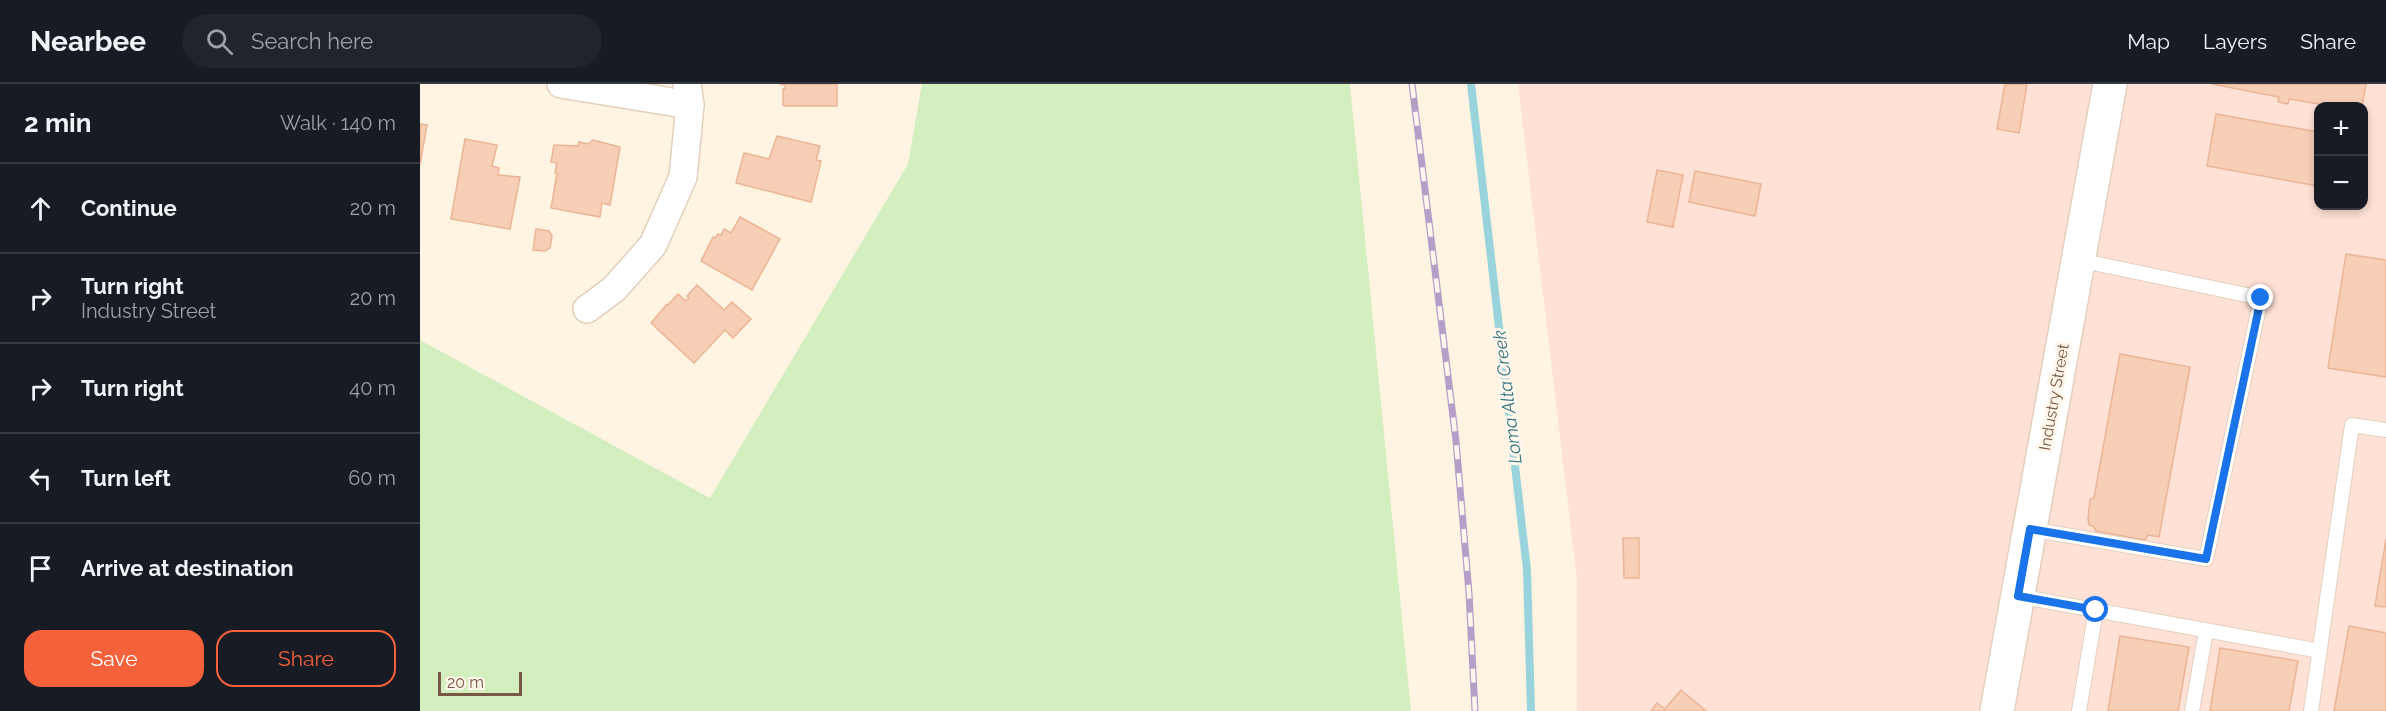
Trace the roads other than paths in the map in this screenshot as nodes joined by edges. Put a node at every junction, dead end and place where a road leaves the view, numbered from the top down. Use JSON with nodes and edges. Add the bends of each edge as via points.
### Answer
{"nodes":[{"id":1,"x":561,"y":84,"type":"edge"},
{"id":2,"x":2110,"y":84,"type":"edge"},
{"id":3,"x":689,"y":94,"type":"edge"},
{"id":4,"x":2078,"y":260,"type":"junction"},
{"id":5,"x":587,"y":309,"type":"dead end"},
{"id":6,"x":2386,"y":430,"type":"edge"},
{"id":7,"x":2030,"y":529,"type":"junction"},
{"id":8,"x":2018,"y":596,"type":"junction"},
{"id":9,"x":2096,"y":610,"type":"junction"},
{"id":10,"x":2206,"y":631,"type":"junction"},
{"id":11,"x":2320,"y":651,"type":"junction"},
{"id":12,"x":1997,"y":711,"type":"edge"},
{"id":13,"x":2079,"y":711,"type":"edge"},
{"id":14,"x":2192,"y":711,"type":"edge"},
{"id":15,"x":2311,"y":711,"type":"edge"}],
"edges":[{"from":1,"to":3,"type":"street"},
{"from":2,"to":4,"type":"street","name":"Industry Street"},
{"from":3,"to":5,"type":"street","via":[[683,177],[653,244],[614,289]]},
{"from":4,"to":7,"type":"street","name":"Industry Street"},
{"from":4,"to":7,"type":"lane","via":[[2261,298],[2206,559]]},
{"from":6,"to":11,"type":"lane","via":[[2352,425]]},
{"from":7,"to":8,"type":"street","name":"Industry Street"},
{"from":8,"to":9,"type":"lane"},
{"from":8,"to":12,"type":"street","name":"Industry Street"},
{"from":9,"to":10,"type":"lane"},
{"from":9,"to":13,"type":"lane"},
{"from":10,"to":11,"type":"lane"},
{"from":10,"to":14,"type":"lane"},
{"from":11,"to":15,"type":"lane"}]}
